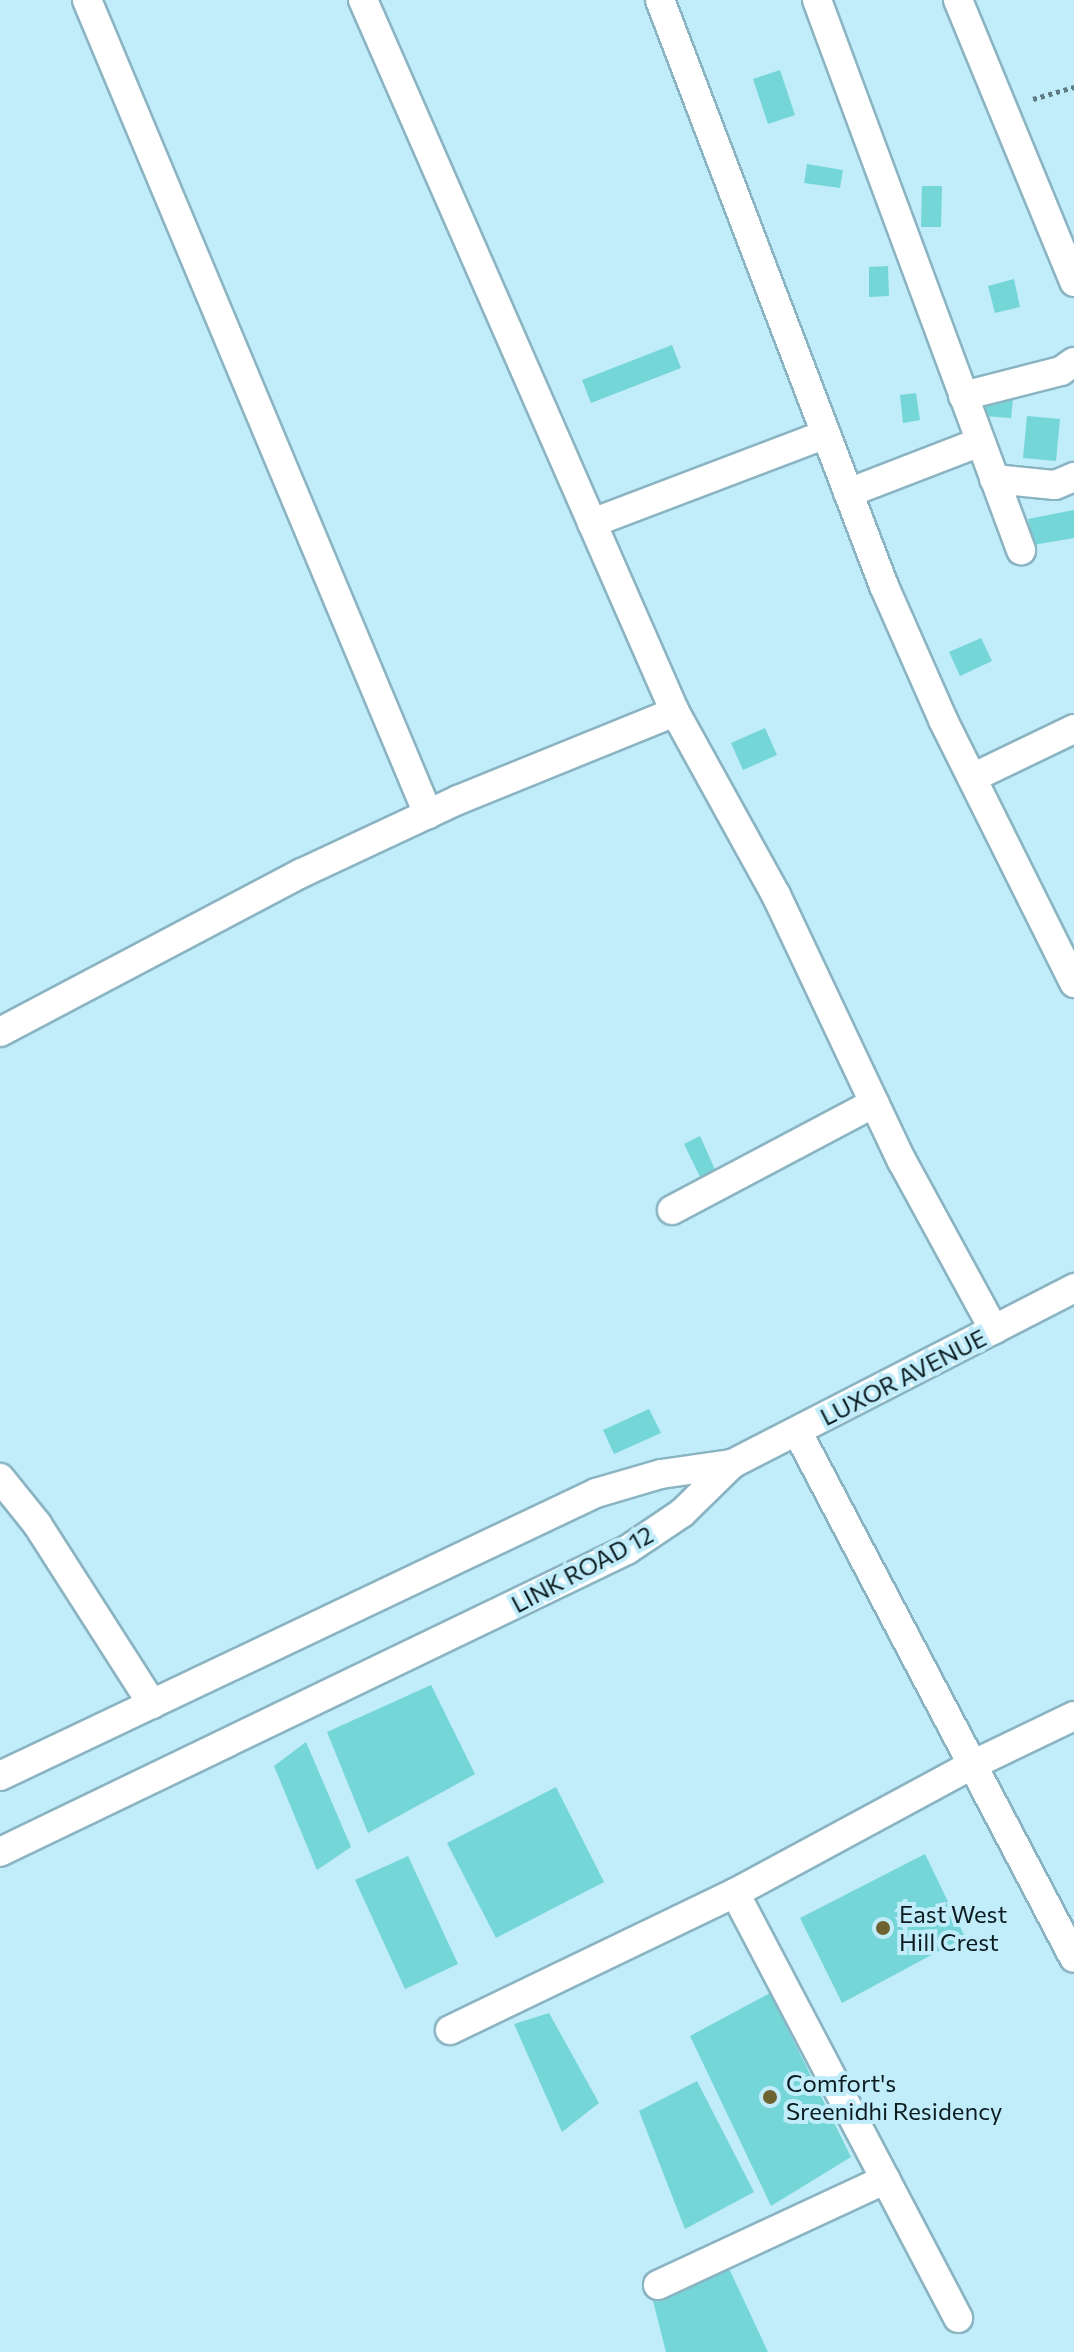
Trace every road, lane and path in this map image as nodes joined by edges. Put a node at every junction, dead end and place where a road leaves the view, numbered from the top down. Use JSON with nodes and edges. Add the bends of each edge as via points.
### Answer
{"nodes":[{"id":1,"x":87,"y":0,"type":"edge"},
{"id":2,"x":363,"y":0,"type":"edge"},
{"id":3,"x":660,"y":0,"type":"edge"},
{"id":4,"x":817,"y":0,"type":"edge"},
{"id":5,"x":958,"y":0,"type":"edge"},
{"id":6,"x":1074,"y":87,"type":"edge"},
{"id":7,"x":1002,"y":104,"type":"junction"},
{"id":8,"x":1074,"y":282,"type":"edge"},
{"id":9,"x":1074,"y":362,"type":"edge"},
{"id":10,"x":963,"y":396,"type":"junction"},
{"id":11,"x":826,"y":434,"type":"junction"},
{"id":12,"x":980,"y":442,"type":"junction"},
{"id":13,"x":1074,"y":477,"type":"edge"},
{"id":14,"x":994,"y":479,"type":"junction"},
{"id":15,"x":848,"y":493,"type":"junction"},
{"id":16,"x":592,"y":523,"type":"junction"},
{"id":17,"x":1021,"y":550,"type":"dead end"},
{"id":18,"x":675,"y":712,"type":"junction"},
{"id":19,"x":1074,"y":729,"type":"edge"},
{"id":20,"x":972,"y":778,"type":"junction"},
{"id":21,"x":428,"y":814,"type":"junction"},
{"id":22,"x":1074,"y":983,"type":"edge"},
{"id":23,"x":0,"y":1032,"type":"edge"},
{"id":24,"x":874,"y":1103,"type":"junction"},
{"id":25,"x":672,"y":1210,"type":"dead end"},
{"id":26,"x":1074,"y":1288,"type":"edge"},
{"id":27,"x":994,"y":1330,"type":"junction"},
{"id":28,"x":797,"y":1431,"type":"junction"},
{"id":29,"x":732,"y":1464,"type":"junction"},
{"id":30,"x":0,"y":1478,"type":"edge"},
{"id":31,"x":152,"y":1704,"type":"junction"},
{"id":32,"x":1074,"y":1716,"type":"edge"},
{"id":33,"x":974,"y":1764,"type":"junction"},
{"id":34,"x":0,"y":1776,"type":"edge"},
{"id":35,"x":0,"y":1852,"type":"edge"},
{"id":36,"x":735,"y":1893,"type":"junction"},
{"id":37,"x":1074,"y":1958,"type":"edge"},
{"id":38,"x":450,"y":2030,"type":"dead end"},
{"id":39,"x":886,"y":2179,"type":"junction"},
{"id":40,"x":658,"y":2285,"type":"dead end"},
{"id":41,"x":958,"y":2318,"type":"dead end"}],
"edges":[{"from":1,"to":21,"type":"street"},
{"from":2,"to":16,"type":"street"},
{"from":3,"to":11,"type":"street"},
{"from":4,"to":10,"type":"street"},
{"from":5,"to":7,"type":"street"},
{"from":6,"to":7,"type":"path"},
{"from":7,"to":8,"type":"street"},
{"from":9,"to":10,"type":"street","via":[[1061,371]]},
{"from":10,"to":12,"type":"street"},
{"from":11,"to":15,"type":"street"},
{"from":11,"to":16,"type":"street"},
{"from":12,"to":14,"type":"street"},
{"from":12,"to":15,"type":"street"},
{"from":13,"to":14,"type":"street","via":[[1055,485]]},
{"from":14,"to":17,"type":"street"},
{"from":15,"to":20,"type":"street"},
{"from":16,"to":18,"type":"street"},
{"from":18,"to":21,"type":"street"},
{"from":18,"to":24,"type":"street","via":[[776,895]]},
{"from":19,"to":20,"type":"street"},
{"from":20,"to":22,"type":"street"},
{"from":21,"to":23,"type":"street","via":[[302,873]]},
{"from":24,"to":25,"type":"street"},
{"from":24,"to":27,"type":"street"},
{"from":26,"to":27,"type":"street","name":"LUXOR AVENUE"},
{"from":27,"to":28,"type":"street","name":"LUXOR AVENUE"},
{"from":28,"to":29,"type":"street","name":"LUXOR AVENUE"},
{"from":28,"to":33,"type":"street"},
{"from":29,"to":31,"type":"street","via":[[661,1474],[596,1493]]},
{"from":29,"to":35,"type":"street","name":"LINK ROAD 12","via":[[682,1513],[627,1550]]},
{"from":30,"to":31,"type":"street","via":[[37,1524]]},
{"from":31,"to":34,"type":"street"},
{"from":32,"to":33,"type":"street"},
{"from":33,"to":36,"type":"street"},
{"from":33,"to":37,"type":"street"},
{"from":36,"to":38,"type":"street"},
{"from":36,"to":39,"type":"street"},
{"from":39,"to":40,"type":"street"},
{"from":39,"to":41,"type":"street"}]}
